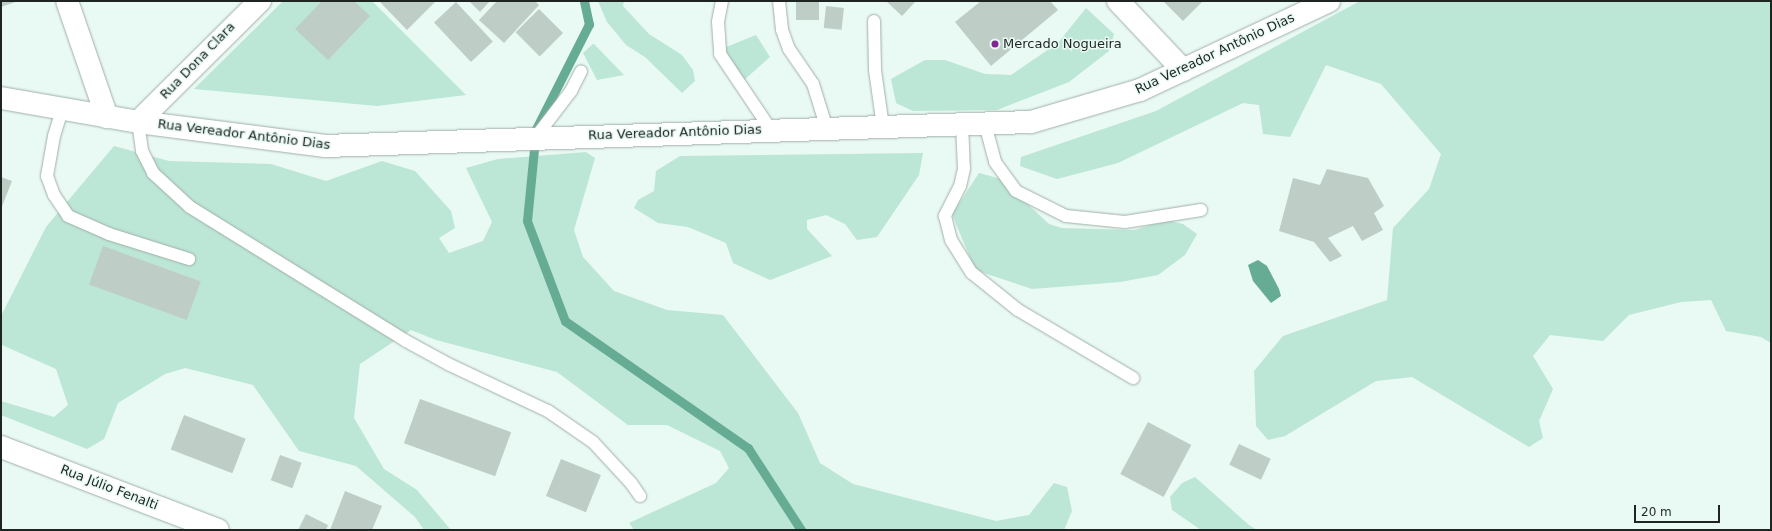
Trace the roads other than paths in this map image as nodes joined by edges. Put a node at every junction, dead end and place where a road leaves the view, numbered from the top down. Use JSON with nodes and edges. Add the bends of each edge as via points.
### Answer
{"nodes":[{"id":1,"x":67,"y":1,"type":"edge"},
{"id":2,"x":260,"y":1,"type":"edge"},
{"id":3,"x":722,"y":1,"type":"edge"},
{"id":4,"x":778,"y":1,"type":"edge"},
{"id":5,"x":1118,"y":1,"type":"edge"},
{"id":6,"x":1329,"y":1,"type":"edge"},
{"id":7,"x":874,"y":21,"type":"dead end"},
{"id":8,"x":1183,"y":70,"type":"junction"},
{"id":9,"x":581,"y":71,"type":"dead end"},
{"id":10,"x":1,"y":98,"type":"edge"},
{"id":11,"x":62,"y":110,"type":"junction"},
{"id":12,"x":107,"y":117,"type":"junction"},
{"id":13,"x":138,"y":122,"type":"junction"},
{"id":14,"x":962,"y":124,"type":"junction"},
{"id":15,"x":985,"y":124,"type":"junction"},
{"id":16,"x":883,"y":127,"type":"junction"},
{"id":17,"x":827,"y":128,"type":"junction"},
{"id":18,"x":771,"y":130,"type":"junction"},
{"id":19,"x":536,"y":138,"type":"junction"},
{"id":20,"x":1201,"y":210,"type":"dead end"},
{"id":21,"x":189,"y":259,"type":"dead end"},
{"id":22,"x":1134,"y":378,"type":"dead end"},
{"id":23,"x":1,"y":447,"type":"edge"},
{"id":24,"x":640,"y":496,"type":"dead end"},
{"id":25,"x":218,"y":530,"type":"edge"}],
"edges":[{"from":1,"to":12,"type":"street"},
{"from":2,"to":13,"type":"street","name":"Rua Dona Clara"},
{"from":3,"to":18,"type":"lane","via":[[718,22],[720,54]]},
{"from":4,"to":17,"type":"lane","via":[[782,30],[789,49],[813,84]]},
{"from":5,"to":8,"type":"street"},
{"from":6,"to":8,"type":"street","name":"Rua Vereador Antônio Dias"},
{"from":7,"to":16,"type":"lane","via":[[875,70]]},
{"from":8,"to":15,"type":"street","name":"Rua Vereador Antônio Dias","via":[[1140,90],[1031,122]]},
{"from":9,"to":19,"type":"lane","via":[[571,91]]},
{"from":10,"to":11,"type":"street","name":"Rua Vereador Antônio Dias"},
{"from":11,"to":12,"type":"street","name":"Rua Vereador Antônio Dias"},
{"from":11,"to":21,"type":"lane","via":[[54,136],[47,176],[54,195],[68,216],[109,234]]},
{"from":12,"to":13,"type":"street","name":"Rua Vereador Antônio Dias"},
{"from":13,"to":19,"type":"street","name":"Rua Vereador Antônio Dias","via":[[325,146]]},
{"from":13,"to":24,"type":"lane","via":[[142,151],[153,174],[190,208],[406,341],[448,364],[548,411],[593,442],[632,482]]},
{"from":14,"to":15,"type":"street","name":"Rua Vereador Antônio Dias"},
{"from":14,"to":16,"type":"street","name":"Rua Vereador Antônio Dias"},
{"from":14,"to":22,"type":"lane","via":[[964,168],[960,186],[945,216],[951,240],[972,273],[1018,310]]},
{"from":15,"to":20,"type":"lane","via":[[995,162],[1016,191],[1066,216],[1126,222]]},
{"from":16,"to":17,"type":"street","name":"Rua Vereador Antônio Dias"},
{"from":17,"to":18,"type":"street","name":"Rua Vereador Antônio Dias"},
{"from":18,"to":19,"type":"street","name":"Rua Vereador Antônio Dias"},
{"from":23,"to":25,"type":"street","name":"Rua Júlio Fenalti"}]}
